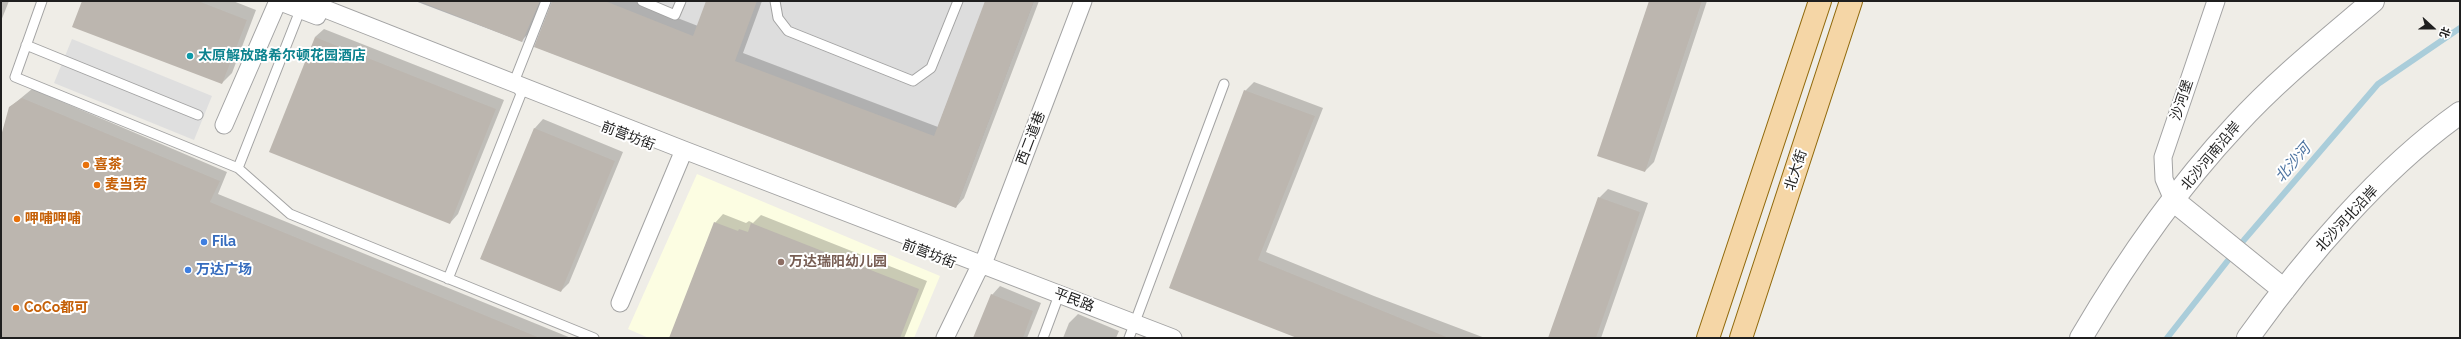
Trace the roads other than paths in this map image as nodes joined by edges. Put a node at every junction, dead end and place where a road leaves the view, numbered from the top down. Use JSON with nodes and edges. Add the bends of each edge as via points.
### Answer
{"nodes":[{"id":1,"x":42,"y":1,"type":"edge"},
{"id":2,"x":278,"y":1,"type":"edge"},
{"id":3,"x":546,"y":1,"type":"edge"},
{"id":4,"x":642,"y":1,"type":"edge"},
{"id":5,"x":681,"y":1,"type":"edge"},
{"id":6,"x":775,"y":1,"type":"edge"},
{"id":7,"x":958,"y":1,"type":"edge"},
{"id":8,"x":1074,"y":1,"type":"edge"},
{"id":9,"x":1083,"y":1,"type":"edge"},
{"id":10,"x":1820,"y":1,"type":"edge"},
{"id":11,"x":1851,"y":1,"type":"edge"},
{"id":12,"x":2216,"y":1,"type":"edge"},
{"id":13,"x":2373,"y":1,"type":"edge"},
{"id":14,"x":303,"y":4,"type":"edge"},
{"id":15,"x":26,"y":45,"type":"junction"},
{"id":16,"x":1224,"y":84,"type":"dead end"},
{"id":17,"x":517,"y":88,"type":"junction"},
{"id":18,"x":2460,"y":113,"type":"edge"},
{"id":19,"x":198,"y":115,"type":"dead end"},
{"id":20,"x":224,"y":124,"type":"dead end"},
{"id":21,"x":683,"y":154,"type":"junction"},
{"id":22,"x":238,"y":168,"type":"junction"},
{"id":23,"x":2176,"y":212,"type":"junction"},
{"id":24,"x":978,"y":266,"type":"junction"},
{"id":25,"x":448,"y":279,"type":"junction"},
{"id":26,"x":2274,"y":290,"type":"junction"},
{"id":27,"x":1057,"y":300,"type":"junction"},
{"id":28,"x":620,"y":303,"type":"dead end"},
{"id":29,"x":1135,"y":333,"type":"edge"},
{"id":30,"x":594,"y":338,"type":"edge"},
{"id":31,"x":945,"y":338,"type":"edge"},
{"id":32,"x":1042,"y":338,"type":"edge"},
{"id":33,"x":1173,"y":338,"type":"edge"},
{"id":34,"x":1708,"y":338,"type":"edge"},
{"id":35,"x":1741,"y":338,"type":"edge"},
{"id":36,"x":2081,"y":338,"type":"edge"},
{"id":37,"x":2248,"y":338,"type":"edge"}],
"edges":[{"from":1,"to":15,"type":"lane"},
{"from":2,"to":14,"type":"street","name":"前营坊街"},
{"from":2,"to":20,"type":"street"},
{"from":3,"to":17,"type":"lane"},
{"from":4,"to":5,"type":"lane","via":[[676,15]]},
{"from":6,"to":7,"type":"lane","via":[[778,18],[788,31],[913,80],[931,68]]},
{"from":8,"to":24,"type":"street","name":"西二道巷"},
{"from":9,"to":24,"type":"street","name":"西二道巷"},
{"from":10,"to":34,"type":"main road"},
{"from":11,"to":35,"type":"main road","name":"北大街"},
{"from":12,"to":23,"type":"street","name":"沙河堡","via":[[2163,157],[2164,179]]},
{"from":13,"to":23,"type":"street","name":"北沙河南沿岸","via":[[2297,66],[2236,125]]},
{"from":14,"to":17,"type":"street","name":"前营坊街"},
{"from":14,"to":22,"type":"lane"},
{"from":15,"to":19,"type":"lane"},
{"from":15,"to":22,"type":"lane","via":[[14,77]]},
{"from":16,"to":29,"type":"lane"},
{"from":17,"to":21,"type":"street","name":"前营坊街"},
{"from":17,"to":25,"type":"lane"},
{"from":18,"to":26,"type":"street","name":"北沙河北沿岸","via":[[2437,130],[2348,213]]},
{"from":21,"to":24,"type":"street","name":"前营坊街"},
{"from":21,"to":28,"type":"street"},
{"from":22,"to":25,"type":"lane","via":[[290,214]]},
{"from":23,"to":26,"type":"street"},
{"from":23,"to":36,"type":"street","name":"北沙河南沿岸","via":[[2108,293]]},
{"from":24,"to":27,"type":"street","name":"平民路"},
{"from":24,"to":31,"type":"street","name":"西二道巷"},
{"from":25,"to":30,"type":"lane"},
{"from":26,"to":37,"type":"street","name":"北沙河北沿岸"},
{"from":27,"to":29,"type":"street","name":"平民路"},
{"from":27,"to":32,"type":"lane"},
{"from":29,"to":33,"type":"street","name":"平民路"}]}
